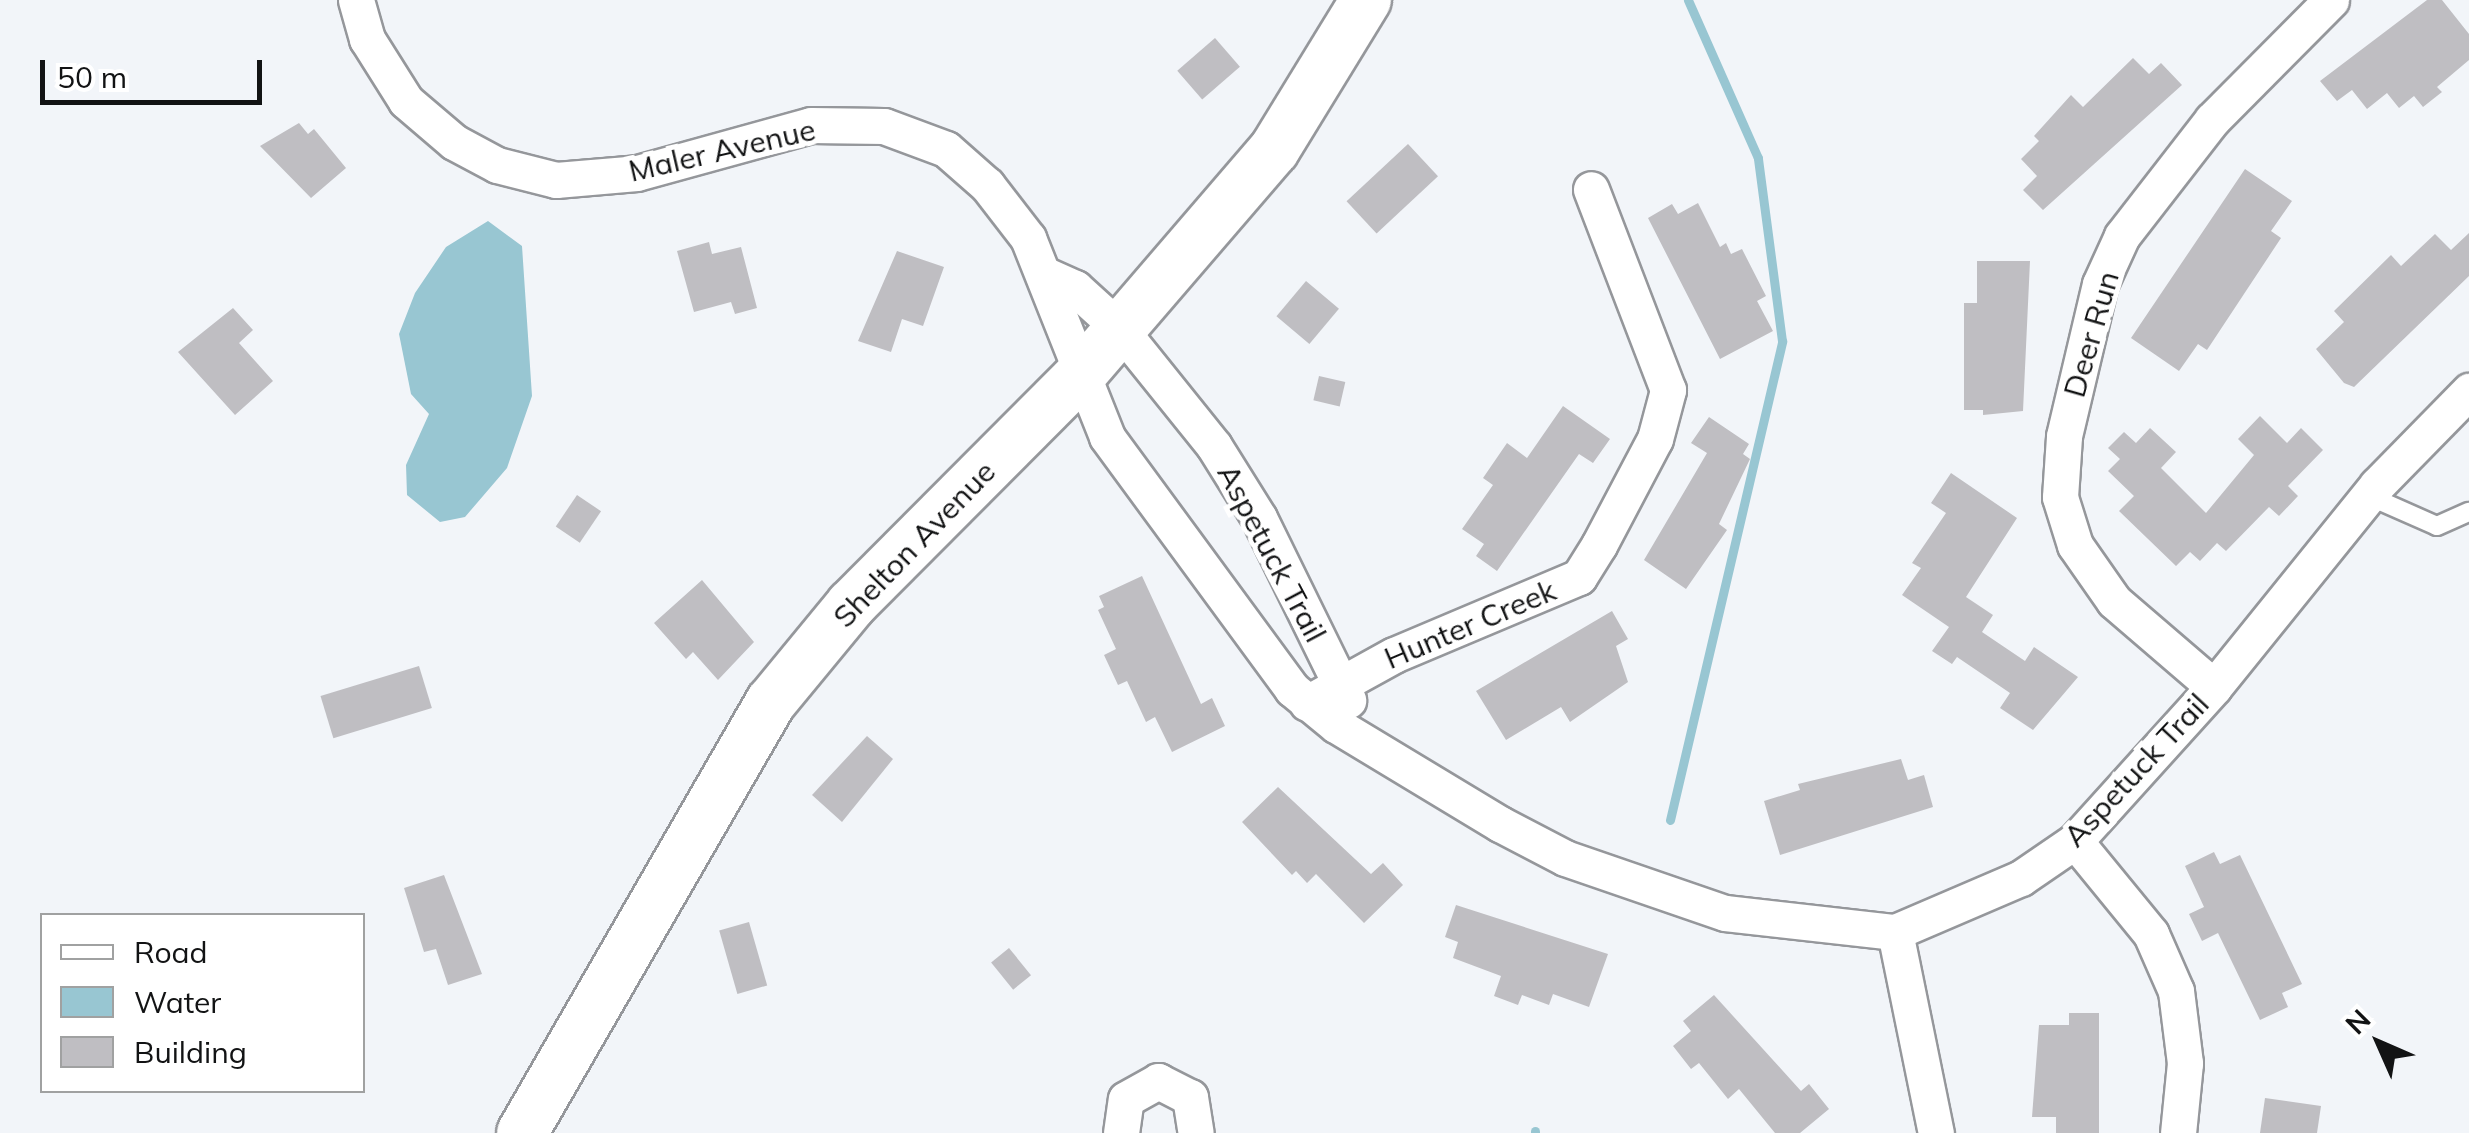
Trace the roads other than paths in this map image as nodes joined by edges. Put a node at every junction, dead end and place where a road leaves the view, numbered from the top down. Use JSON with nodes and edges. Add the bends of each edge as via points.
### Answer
{"nodes":[{"id":1,"x":356,"y":0,"type":"edge"},
{"id":2,"x":1366,"y":0,"type":"edge"},
{"id":3,"x":2331,"y":0,"type":"edge"},
{"id":4,"x":1591,"y":190,"type":"dead end"},
{"id":5,"x":1048,"y":276,"type":"junction"},
{"id":6,"x":1120,"y":329,"type":"junction"},
{"id":7,"x":1082,"y":374,"type":"junction"},
{"id":8,"x":2469,"y":391,"type":"edge"},
{"id":9,"x":2368,"y":496,"type":"junction"},
{"id":10,"x":2469,"y":512,"type":"edge"},
{"id":11,"x":1339,"y":682,"type":"junction"},
{"id":12,"x":2214,"y":687,"type":"junction"},
{"id":13,"x":1308,"y":703,"type":"junction"},
{"id":14,"x":1366,"y":743,"type":"junction"},
{"id":15,"x":2075,"y":841,"type":"junction"},
{"id":16,"x":1895,"y":932,"type":"junction"},
{"id":17,"x":522,"y":1133,"type":"edge"},
{"id":18,"x":1121,"y":1133,"type":"edge"},
{"id":19,"x":1196,"y":1133,"type":"edge"},
{"id":20,"x":1936,"y":1133,"type":"edge"},
{"id":21,"x":2178,"y":1133,"type":"edge"}],
"edges":[{"from":1,"to":5,"type":"street","name":"Maler Avenue","via":[[367,39],[406,101],[454,142],[497,165],[556,180],[638,173],[811,124],[884,126],[946,149],[987,185]]},
{"from":2,"to":6,"type":"main road","name":"Shelton Avenue","via":[[1274,150]]},
{"from":3,"to":12,"type":"street","name":"Deer Run","via":[[2212,120],[2122,236],[2095,302],[2064,436],[2060,497],[2081,555],[2114,601]]},
{"from":4,"to":11,"type":"street","name":"Hunter Creek","via":[[1668,390],[1655,439],[1579,577]]},
{"from":5,"to":6,"type":"street","name":"Maler Avenue","via":[[1075,288]]},
{"from":5,"to":7,"type":"street","name":"Maler Avenue"},
{"from":6,"to":7,"type":"main road","name":"Shelton Avenue"},
{"from":6,"to":11,"type":"street","name":"Aspetuck Trail","via":[[1245,492]]},
{"from":7,"to":13,"type":"street","name":"Aspetuck Trail","via":[[1107,437],[1277,674]]},
{"from":7,"to":17,"type":"main road","name":"Shelton Avenue","via":[[851,605],[771,702]]},
{"from":8,"to":9,"type":"street","name":"Aspetuck Trail"},
{"from":9,"to":10,"type":"lane","via":[[2436,526]]},
{"from":9,"to":12,"type":"street","name":"Aspetuck Trail"},
{"from":11,"to":13,"type":"street","name":"Hunter Creek"},
{"from":11,"to":14,"type":"street","name":"Aspetuck Trail"},
{"from":12,"to":15,"type":"street","name":"Aspetuck Trail"},
{"from":13,"to":14,"type":"street","name":"Aspetuck Trail"},
{"from":14,"to":16,"type":"street","name":"Aspetuck Trail","via":[[1565,858],[1682,902]]},
{"from":15,"to":16,"type":"street","name":"Aspetuck Trail","via":[[2006,886]]},
{"from":15,"to":21,"type":"street","via":[[2151,934],[2171,976],[2186,1063]]},
{"from":16,"to":20,"type":"street"},
{"from":18,"to":19,"type":"street","via":[[1126,1099],[1158,1081],[1190,1097]]}]}
